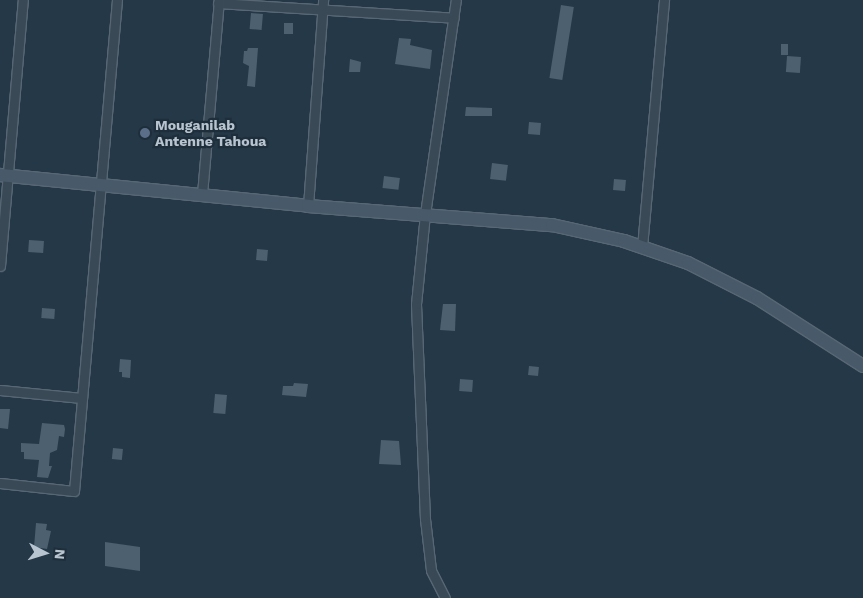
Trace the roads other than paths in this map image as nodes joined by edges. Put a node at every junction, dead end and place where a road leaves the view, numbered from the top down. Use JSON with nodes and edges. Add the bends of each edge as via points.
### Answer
{"nodes":[{"id":1,"x":23,"y":0,"type":"edge"},
{"id":2,"x":117,"y":0,"type":"edge"},
{"id":3,"x":456,"y":0,"type":"edge"},
{"id":4,"x":664,"y":0,"type":"edge"},
{"id":5,"x":218,"y":1,"type":"edge"},
{"id":6,"x":323,"y":5,"type":"edge"},
{"id":7,"x":454,"y":18,"type":"junction"},
{"id":8,"x":4,"y":175,"type":"edge"},
{"id":9,"x":100,"y":184,"type":"junction"},
{"id":10,"x":202,"y":194,"type":"junction"},
{"id":11,"x":308,"y":206,"type":"junction"},
{"id":12,"x":425,"y":214,"type":"junction"},
{"id":13,"x":642,"y":247,"type":"junction"},
{"id":14,"x":0,"y":266,"type":"edge"},
{"id":15,"x":863,"y":366,"type":"edge"},
{"id":16,"x":0,"y":390,"type":"edge"},
{"id":17,"x":82,"y":398,"type":"junction"},
{"id":18,"x":0,"y":483,"type":"edge"},
{"id":19,"x":445,"y":598,"type":"edge"}],
"edges":[{"from":1,"to":8,"type":"street"},
{"from":2,"to":9,"type":"street"},
{"from":3,"to":7,"type":"street"},
{"from":4,"to":13,"type":"street"},
{"from":5,"to":6,"type":"street"},
{"from":5,"to":10,"type":"street"},
{"from":6,"to":7,"type":"street"},
{"from":6,"to":11,"type":"street"},
{"from":7,"to":12,"type":"street"},
{"from":8,"to":9,"type":"street"},
{"from":8,"to":14,"type":"street"},
{"from":9,"to":10,"type":"street"},
{"from":9,"to":17,"type":"street"},
{"from":10,"to":11,"type":"street"},
{"from":11,"to":12,"type":"street"},
{"from":12,"to":13,"type":"street","via":[[552,225]]},
{"from":12,"to":19,"type":"street","via":[[416,304],[424,510],[431,570]]},
{"from":13,"to":15,"type":"street","via":[[688,263],[757,298]]},
{"from":16,"to":17,"type":"street"},
{"from":17,"to":18,"type":"street","via":[[74,491]]}]}
